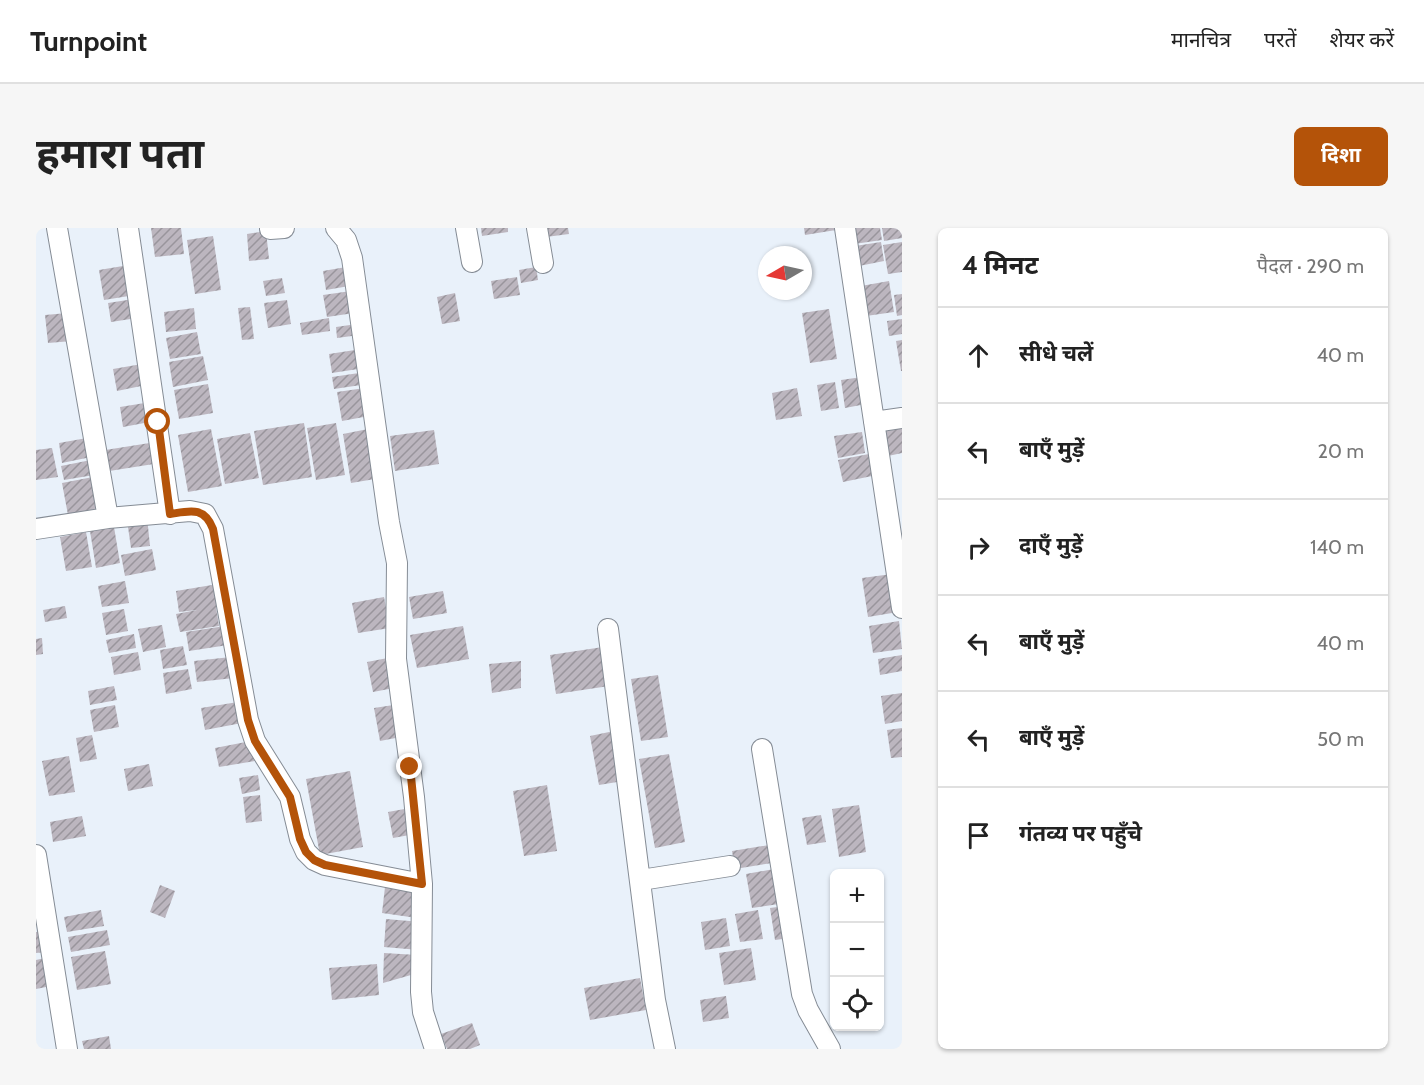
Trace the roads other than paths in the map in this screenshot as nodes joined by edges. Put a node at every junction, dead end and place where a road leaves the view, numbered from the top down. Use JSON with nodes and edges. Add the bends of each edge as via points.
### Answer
{"nodes":[{"id":1,"x":57,"y":228,"type":"edge"},
{"id":2,"x":128,"y":228,"type":"edge"},
{"id":3,"x":336,"y":228,"type":"edge"},
{"id":4,"x":466,"y":228,"type":"edge"},
{"id":5,"x":537,"y":228,"type":"edge"},
{"id":6,"x":845,"y":228,"type":"edge"},
{"id":7,"x":472,"y":262,"type":"dead end"},
{"id":8,"x":543,"y":263,"type":"dead end"},
{"id":9,"x":902,"y":418,"type":"edge"},
{"id":10,"x":874,"y":422,"type":"junction"},
{"id":11,"x":170,"y":514,"type":"junction"},
{"id":12,"x":108,"y":518,"type":"junction"},
{"id":13,"x":36,"y":528,"type":"edge"},
{"id":14,"x":902,"y":608,"type":"edge"},
{"id":15,"x":608,"y":629,"type":"dead end"},
{"id":16,"x":762,"y":749,"type":"dead end"},
{"id":17,"x":36,"y":855,"type":"edge"},
{"id":18,"x":730,"y":866,"type":"dead end"},
{"id":19,"x":641,"y":880,"type":"junction"},
{"id":20,"x":422,"y":884,"type":"junction"},
{"id":21,"x":67,"y":1049,"type":"edge"},
{"id":22,"x":435,"y":1049,"type":"edge"},
{"id":23,"x":665,"y":1049,"type":"edge"},
{"id":24,"x":830,"y":1049,"type":"edge"}],
"edges":[{"from":1,"to":12,"type":"street"},
{"from":2,"to":11,"type":"street"},
{"from":3,"to":20,"type":"street","via":[[346,240],[352,258],[397,563],[396,659]]},
{"from":4,"to":7,"type":"street"},
{"from":5,"to":8,"type":"street"},
{"from":6,"to":10,"type":"street"},
{"from":9,"to":10,"type":"street"},
{"from":10,"to":14,"type":"street"},
{"from":11,"to":12,"type":"street"},
{"from":11,"to":20,"type":"street","via":[[198,512],[210,519],[248,720],[260,751],[290,797],[306,852],[325,865]]},
{"from":12,"to":13,"type":"street"},
{"from":15,"to":19,"type":"street"},
{"from":16,"to":24,"type":"street","via":[[802,994]]},
{"from":17,"to":21,"type":"street"},
{"from":18,"to":19,"type":"street"},
{"from":19,"to":23,"type":"street","via":[[655,1000]]},
{"from":20,"to":22,"type":"street","via":[[421,992]]}]}
